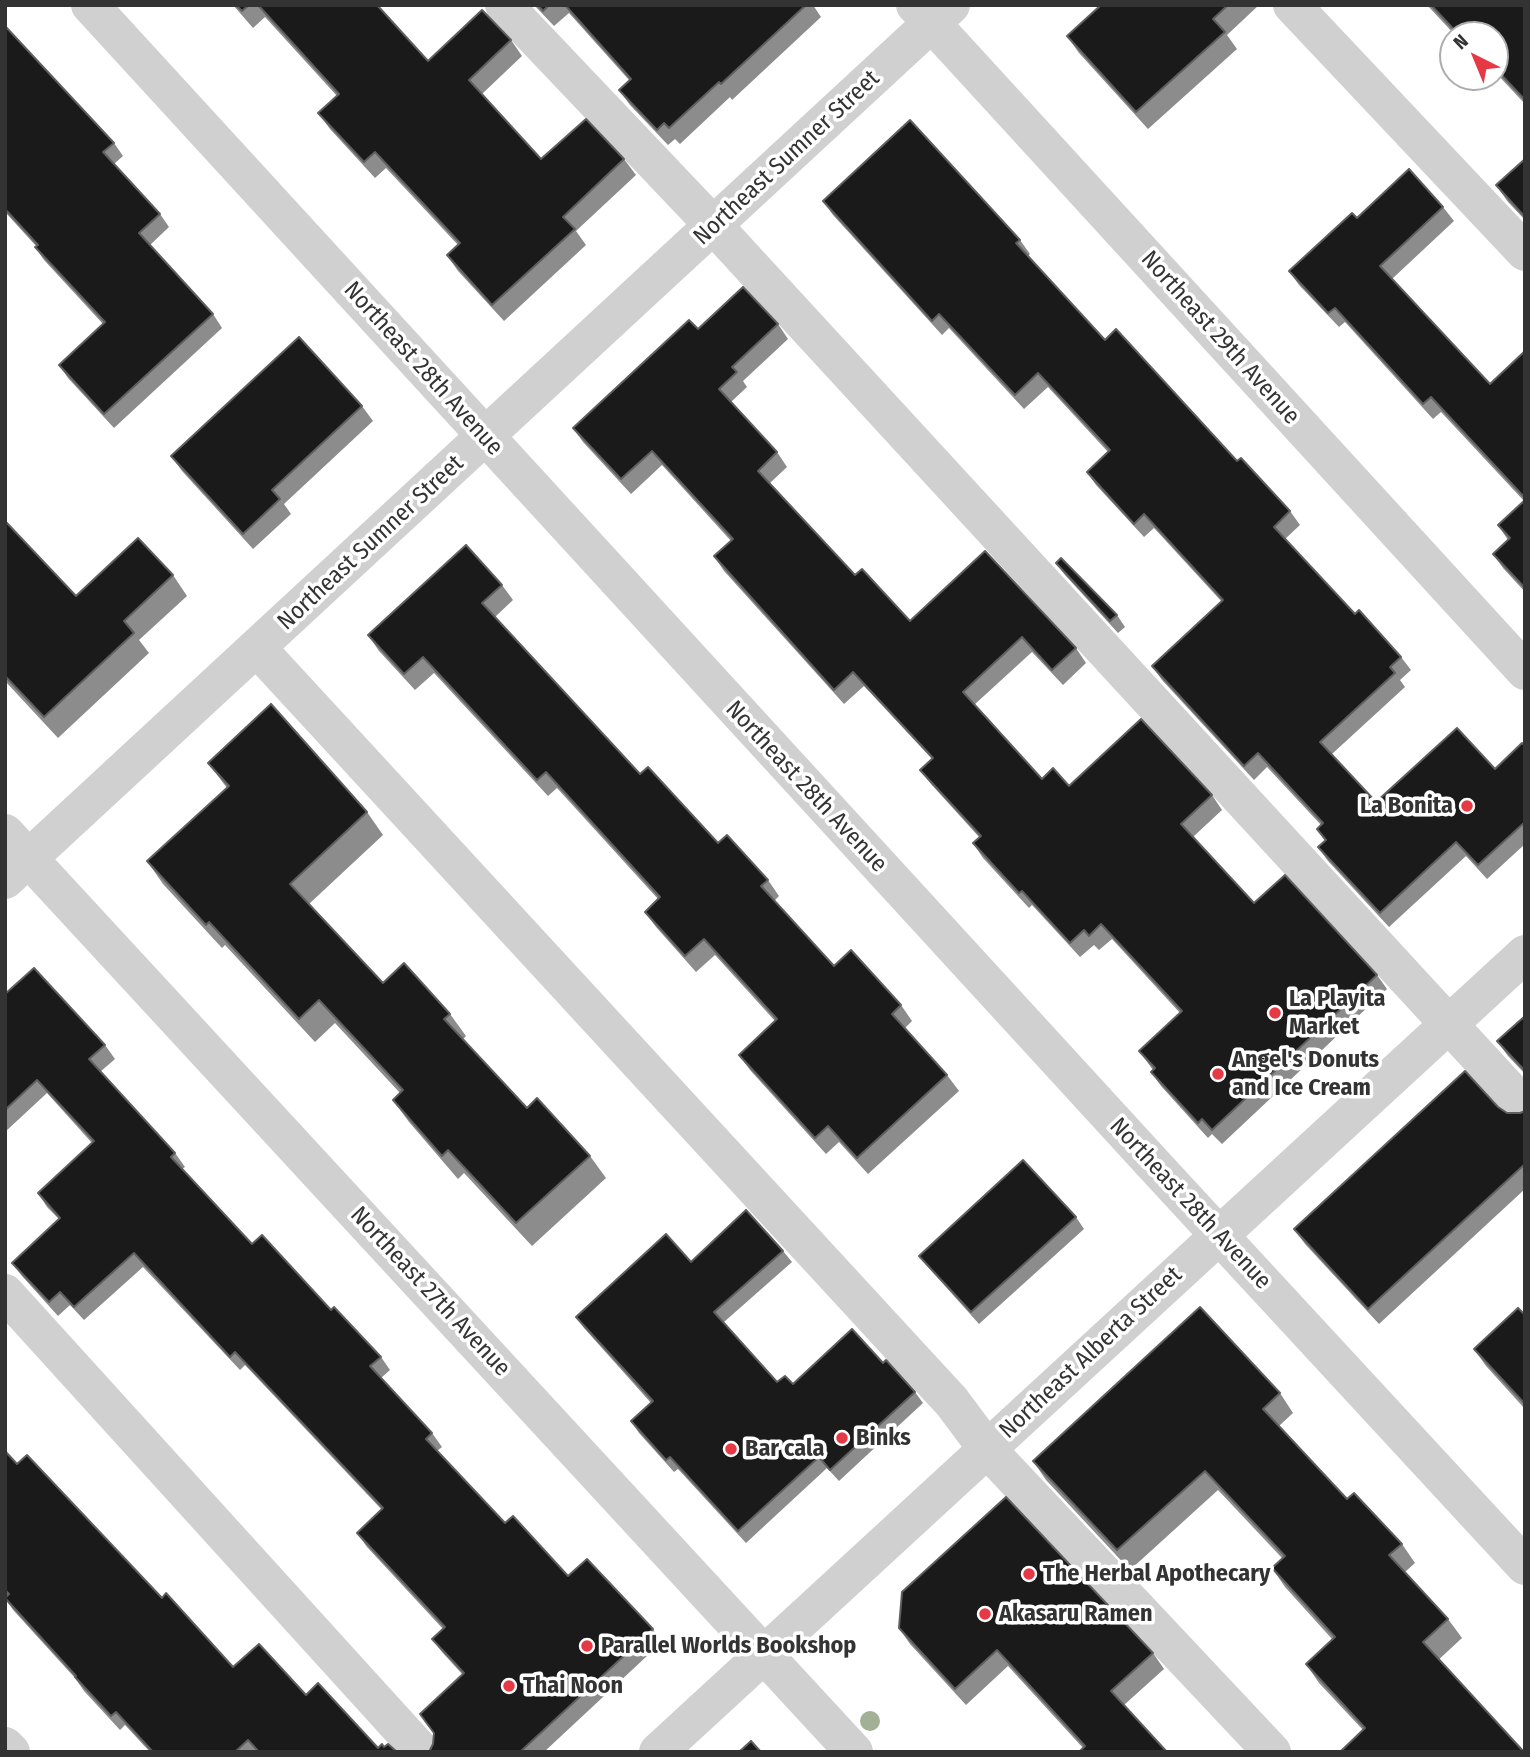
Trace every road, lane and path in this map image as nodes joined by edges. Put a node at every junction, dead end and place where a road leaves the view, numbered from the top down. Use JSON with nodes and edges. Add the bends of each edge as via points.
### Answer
{"nodes":[{"id":1,"x":90,"y":5,"type":"edge"},
{"id":2,"x":504,"y":5,"type":"edge"},
{"id":3,"x":1292,"y":5,"type":"edge"},
{"id":4,"x":933,"y":11,"type":"edge"},
{"id":5,"x":714,"y":226,"type":"junction"},
{"id":6,"x":1525,"y":252,"type":"edge"},
{"id":7,"x":486,"y":438,"type":"junction"},
{"id":8,"x":257,"y":648,"type":"junction"},
{"id":9,"x":1525,"y":671,"type":"edge"},
{"id":10,"x":13,"y":857,"type":"edge"},
{"id":11,"x":1525,"y":954,"type":"edge"},
{"id":12,"x":1448,"y":1024,"type":"junction"},
{"id":13,"x":1525,"y":1107,"type":"edge"},
{"id":14,"x":1219,"y":1236,"type":"junction"},
{"id":15,"x":5,"y":1293,"type":"edge"},
{"id":16,"x":987,"y":1449,"type":"junction"},
{"id":17,"x":1525,"y":1566,"type":"edge"},
{"id":18,"x":764,"y":1654,"type":"junction"},
{"id":19,"x":5,"y":1746,"type":"edge"},
{"id":20,"x":10,"y":1752,"type":"edge"},
{"id":21,"x":422,"y":1752,"type":"edge"},
{"id":22,"x":658,"y":1752,"type":"edge"},
{"id":23,"x":854,"y":1752,"type":"edge"},
{"id":24,"x":1272,"y":1752,"type":"edge"}],
"edges":[{"from":1,"to":7,"type":"street","name":"Northeast 28th Avenue"},
{"from":2,"to":5,"type":"street"},
{"from":3,"to":6,"type":"street"},
{"from":4,"to":5,"type":"street","name":"Northeast Sumner Street"},
{"from":4,"to":9,"type":"street","name":"Northeast 29th Avenue"},
{"from":5,"to":7,"type":"street","name":"Northeast Sumner Street"},
{"from":5,"to":12,"type":"street"},
{"from":7,"to":8,"type":"street","name":"Northeast Sumner Street"},
{"from":7,"to":14,"type":"street","name":"Northeast 28th Avenue"},
{"from":8,"to":10,"type":"street","name":"Northeast Sumner Street"},
{"from":8,"to":16,"type":"street","via":[[935,1383]]},
{"from":10,"to":18,"type":"street","name":"Northeast 27th Avenue"},
{"from":11,"to":12,"type":"street","name":"Northeast Alberta Street"},
{"from":12,"to":13,"type":"street"},
{"from":12,"to":14,"type":"street","name":"Northeast Alberta Street"},
{"from":14,"to":16,"type":"street","name":"Northeast Alberta Street"},
{"from":14,"to":17,"type":"street","name":"Northeast 28th Avenue"},
{"from":15,"to":21,"type":"street"},
{"from":16,"to":18,"type":"street","name":"Northeast Alberta Street"},
{"from":16,"to":24,"type":"street"},
{"from":18,"to":22,"type":"street","name":"Northeast Alberta Street"},
{"from":18,"to":23,"type":"street","name":"Northeast 27th Avenue"},
{"from":19,"to":20,"type":"street"}]}
